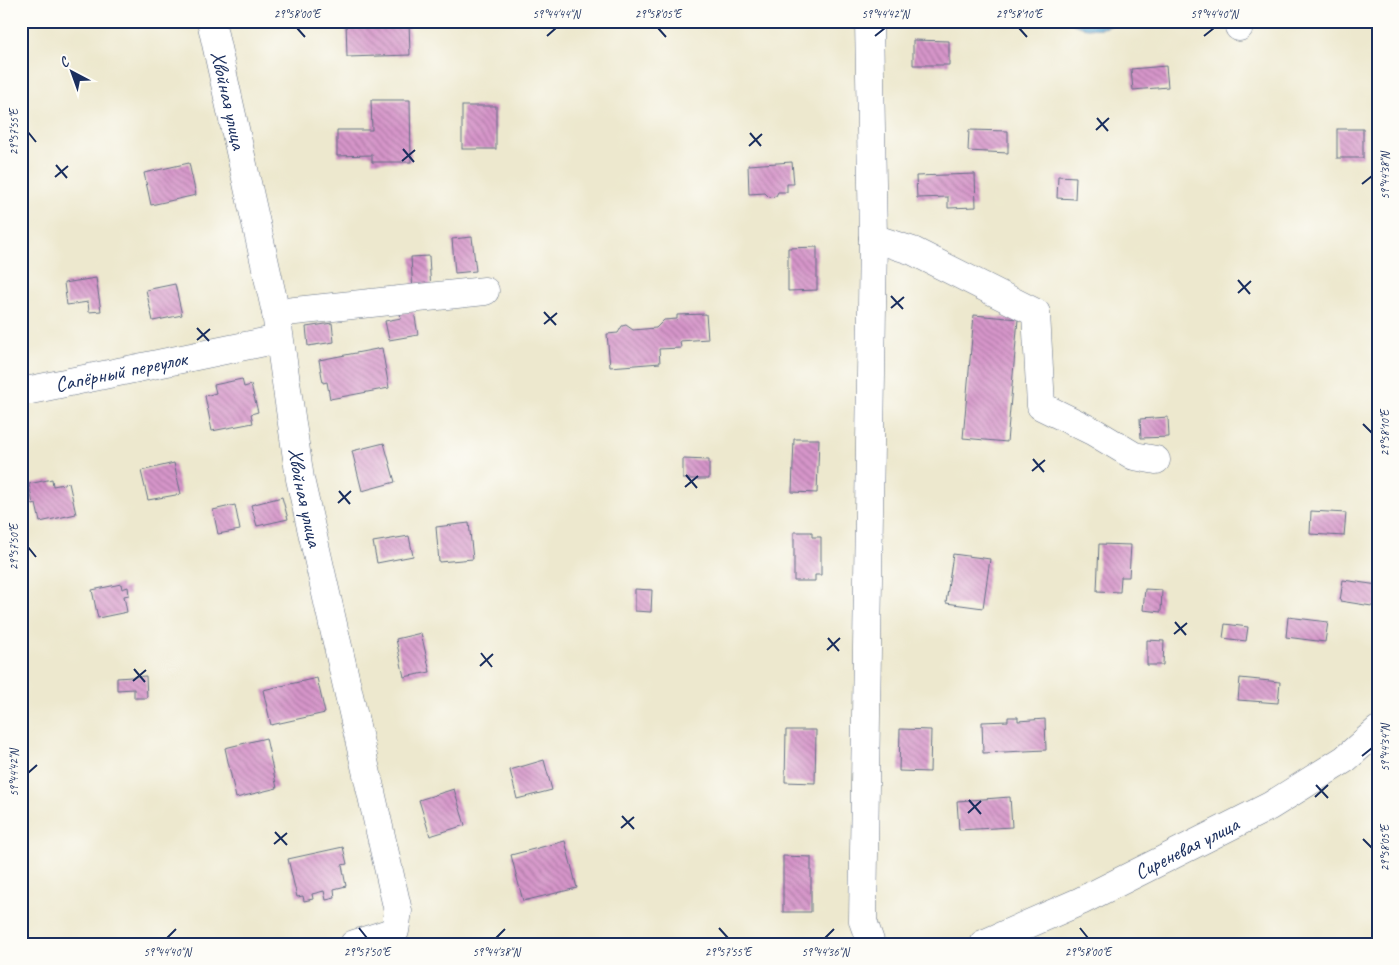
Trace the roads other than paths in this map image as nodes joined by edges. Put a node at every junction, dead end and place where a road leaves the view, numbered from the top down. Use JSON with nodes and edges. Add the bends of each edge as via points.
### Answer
{"nodes":[{"id":1,"x":211,"y":21,"type":"edge"},
{"id":2,"x":869,"y":21,"type":"edge"},
{"id":3,"x":873,"y":238,"type":"junction"},
{"id":4,"x":485,"y":291,"type":"dead end"},
{"id":5,"x":278,"y":326,"type":"junction"},
{"id":6,"x":21,"y":392,"type":"edge"},
{"id":7,"x":1156,"y":460,"type":"dead end"},
{"id":8,"x":1378,"y":730,"type":"edge"},
{"id":9,"x":354,"y":944,"type":"edge"},
{"id":10,"x":871,"y":944,"type":"edge"},
{"id":11,"x":983,"y":944,"type":"edge"}],
"edges":[{"from":1,"to":5,"type":"street","name":"Хвойная улица"},
{"from":2,"to":3,"type":"street"},
{"from":3,"to":7,"type":"street","via":[[913,251],[1036,313],[1041,406],[1134,456]]},
{"from":3,"to":10,"type":"street","via":[[864,921]]},
{"from":4,"to":5,"type":"street","name":"Сапёрный переулок"},
{"from":5,"to":6,"type":"street","name":"Сапёрный переулок"},
{"from":5,"to":9,"type":"street","name":"Хвойная улица","via":[[300,479],[398,911],[395,931]]},
{"from":8,"to":11,"type":"street","name":"Сиреневая улица","via":[[1345,759],[1270,806],[1081,901]]}]}
